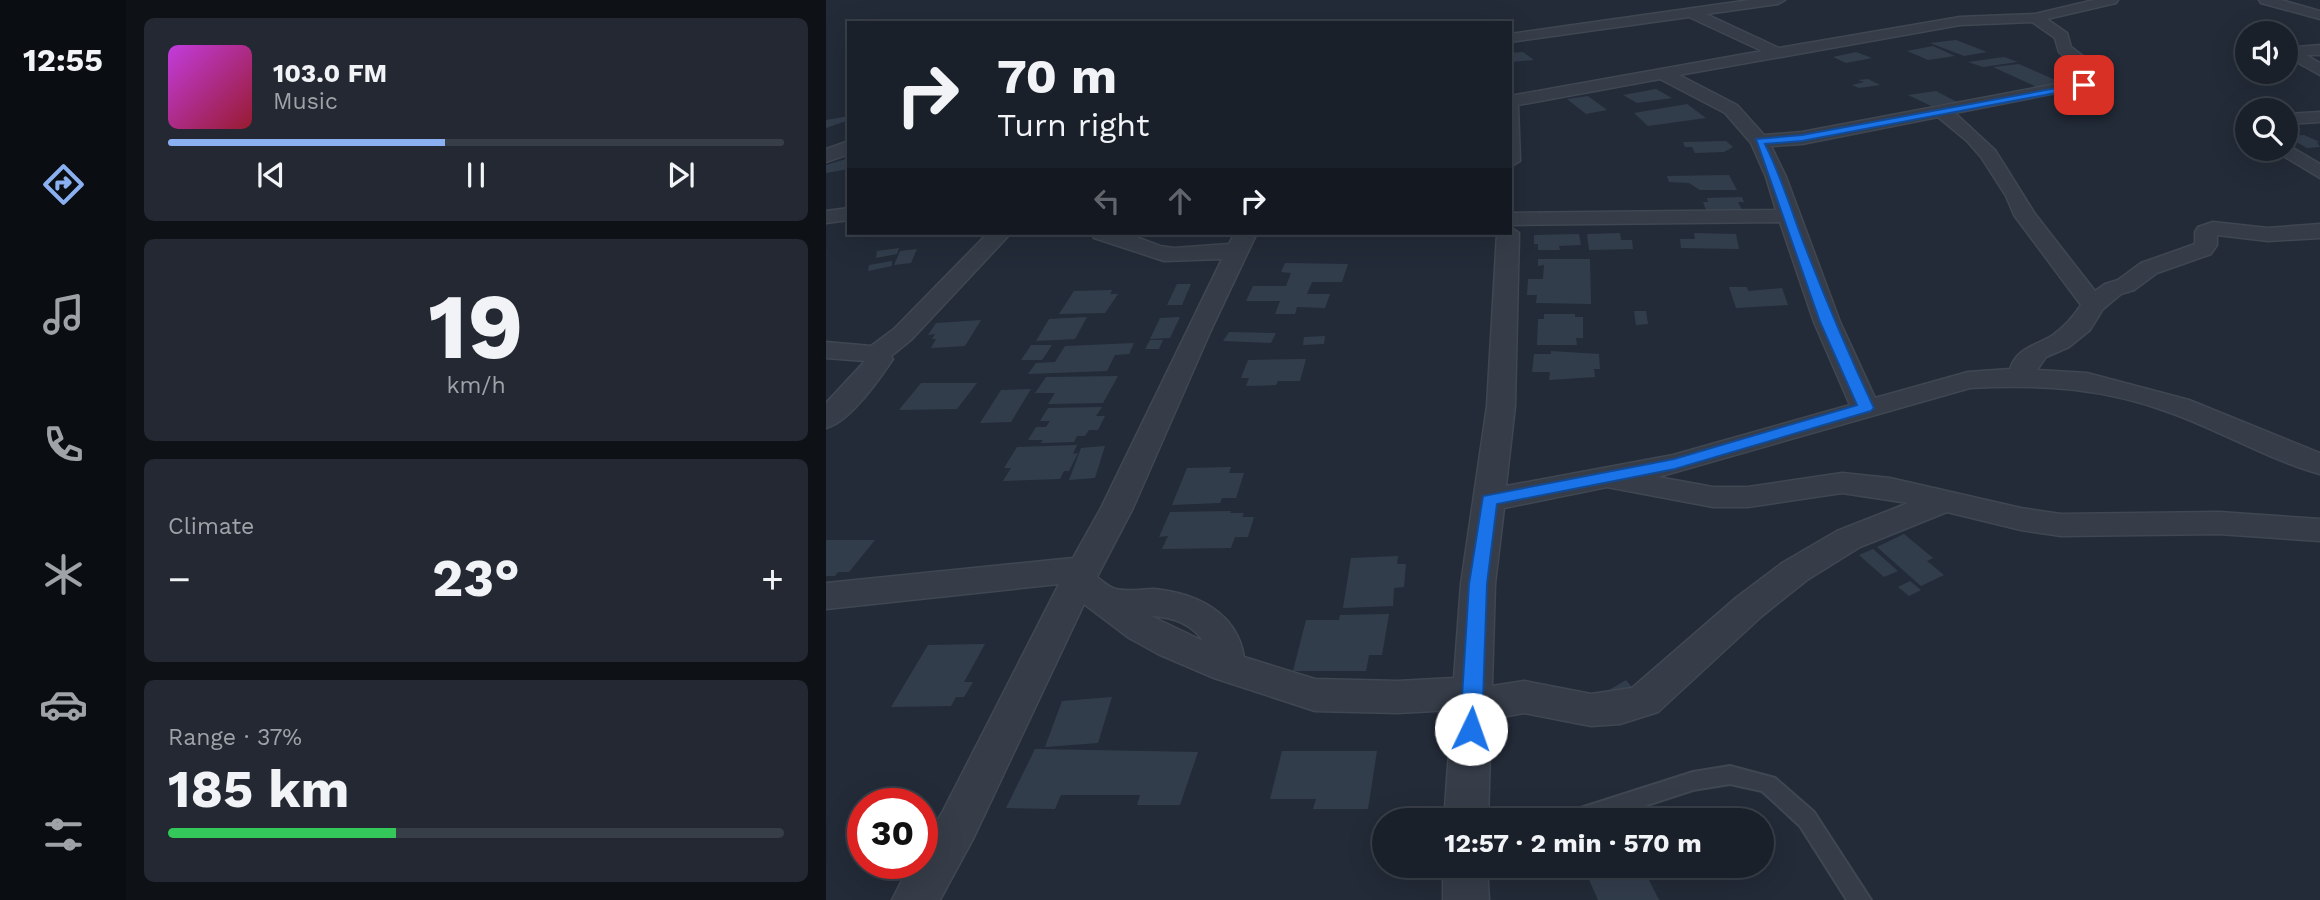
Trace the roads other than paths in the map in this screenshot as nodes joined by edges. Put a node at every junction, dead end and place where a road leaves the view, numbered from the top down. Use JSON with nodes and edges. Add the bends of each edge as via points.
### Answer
{"nodes":[{"id":1,"x":1778,"y":0,"type":"edge"},
{"id":2,"x":2111,"y":0,"type":"edge"},
{"id":3,"x":2266,"y":0,"type":"edge"},
{"id":4,"x":1692,"y":13,"type":"junction"},
{"id":5,"x":2320,"y":15,"type":"edge"},
{"id":6,"x":2035,"y":18,"type":"junction"},
{"id":7,"x":1512,"y":38,"type":"edge"},
{"id":8,"x":2320,"y":40,"type":"edge"},
{"id":9,"x":2320,"y":50,"type":"edge"},
{"id":10,"x":2303,"y":51,"type":"junction"},
{"id":11,"x":1781,"y":54,"type":"junction"},
{"id":12,"x":2320,"y":70,"type":"edge"},
{"id":13,"x":1662,"y":73,"type":"junction"},
{"id":14,"x":1512,"y":103,"type":"edge"},
{"id":15,"x":1943,"y":112,"type":"junction"},
{"id":16,"x":2320,"y":117,"type":"edge"},
{"id":17,"x":2298,"y":118,"type":"edge"},
{"id":18,"x":1759,"y":141,"type":"junction"},
{"id":19,"x":847,"y":148,"type":"edge"},
{"id":20,"x":826,"y":156,"type":"edge"},
{"id":21,"x":2298,"y":159,"type":"edge"},
{"id":22,"x":2320,"y":172,"type":"edge"},
{"id":23,"x":847,"y":214,"type":"edge"},
{"id":24,"x":1788,"y":216,"type":"junction"},
{"id":25,"x":826,"y":217,"type":"edge"},
{"id":26,"x":1512,"y":219,"type":"edge"},
{"id":27,"x":2320,"y":231,"type":"edge"},
{"id":28,"x":998,"y":235,"type":"edge"},
{"id":29,"x":1108,"y":235,"type":"edge"},
{"id":30,"x":1508,"y":235,"type":"edge"},
{"id":31,"x":1242,"y":242,"type":"edge"},
{"id":32,"x":2093,"y":305,"type":"junction"},
{"id":33,"x":826,"y":350,"type":"edge"},
{"id":34,"x":874,"y":355,"type":"junction"},
{"id":35,"x":2021,"y":377,"type":"junction"},
{"id":36,"x":1866,"y":408,"type":"junction"},
{"id":37,"x":826,"y":419,"type":"edge"},
{"id":38,"x":2320,"y":464,"type":"edge"},
{"id":39,"x":1608,"y":478,"type":"junction"},
{"id":40,"x":1489,"y":500,"type":"junction"},
{"id":41,"x":1947,"y":500,"type":"junction"},
{"id":42,"x":2320,"y":530,"type":"edge"},
{"id":43,"x":1081,"y":575,"type":"junction"},
{"id":44,"x":826,"y":596,"type":"edge"},
{"id":45,"x":1473,"y":700,"type":"junction"},
{"id":46,"x":1467,"y":808,"type":"edge"},
{"id":47,"x":1609,"y":808,"type":"edge"},
{"id":48,"x":1465,"y":878,"type":"edge"},
{"id":49,"x":915,"y":900,"type":"edge"},
{"id":50,"x":1466,"y":900,"type":"edge"},
{"id":51,"x":1860,"y":900,"type":"edge"}],
"edges":[{"from":1,"to":4,"type":"street"},
{"from":2,"to":6,"type":"street"},
{"from":3,"to":5,"type":"street"},
{"from":4,"to":7,"type":"street"},
{"from":4,"to":11,"type":"street"},
{"from":6,"to":11,"type":"street","via":[[1948,23]]},
{"from":6,"to":15,"type":"street","via":[[2064,38],[2064,49],[2095,73],[2096,81]]},
{"from":8,"to":10,"type":"street"},
{"from":9,"to":10,"type":"street"},
{"from":10,"to":12,"type":"street","via":[[2289,52]]},
{"from":11,"to":13,"type":"street"},
{"from":13,"to":14,"type":"street"},
{"from":13,"to":18,"type":"street","via":[[1731,109]]},
{"from":15,"to":18,"type":"street","via":[[1802,138]]},
{"from":15,"to":32,"type":"street","via":[[1987,154],[2025,215]]},
{"from":16,"to":17,"type":"street"},
{"from":18,"to":24,"type":"street"},
{"from":19,"to":20,"type":"street"},
{"from":21,"to":22,"type":"street"},
{"from":23,"to":25,"type":"street"},
{"from":24,"to":26,"type":"street"},
{"from":24,"to":36,"type":"street","via":[[1827,322]]},
{"from":27,"to":32,"type":"street","via":[[2259,234],[2209,229],[2203,249],[2149,268]]},
{"from":28,"to":34,"type":"street","via":[[909,328]]},
{"from":29,"to":31,"type":"street","via":[[1157,253],[1199,254]]},
{"from":30,"to":40,"type":"street","via":[[1501,406]]},
{"from":31,"to":43,"type":"street"},
{"from":32,"to":35,"type":"street","via":[[2081,325],[2060,342],[2037,351]]},
{"from":33,"to":34,"type":"street","via":[[852,349]]},
{"from":34,"to":37,"type":"street","via":[[880,359],[874,369]]},
{"from":35,"to":36,"type":"street","via":[[1968,380]]},
{"from":35,"to":38,"type":"street","via":[[2087,381],[2179,406]]},
{"from":36,"to":39,"type":"street"},
{"from":39,"to":40,"type":"street"},
{"from":39,"to":41,"type":"street","via":[[1713,497],[1748,497],[1842,483]]},
{"from":40,"to":45,"type":"street","via":[[1478,584]]},
{"from":41,"to":42,"type":"street","via":[[2061,525],[2207,523]]},
{"from":41,"to":45,"type":"street","via":[[1887,521],[1819,556],[1773,588],[1644,701],[1591,710],[1524,697]]},
{"from":43,"to":44,"type":"street"},
{"from":43,"to":45,"type":"street","via":[[1142,628],[1227,667],[1315,695]]},
{"from":43,"to":49,"type":"street","via":[[958,825]]},
{"from":45,"to":46,"type":"street"},
{"from":47,"to":51,"type":"lane","via":[[1693,781],[1730,775],[1769,784],[1807,819]]},
{"from":48,"to":50,"type":"street"}]}
